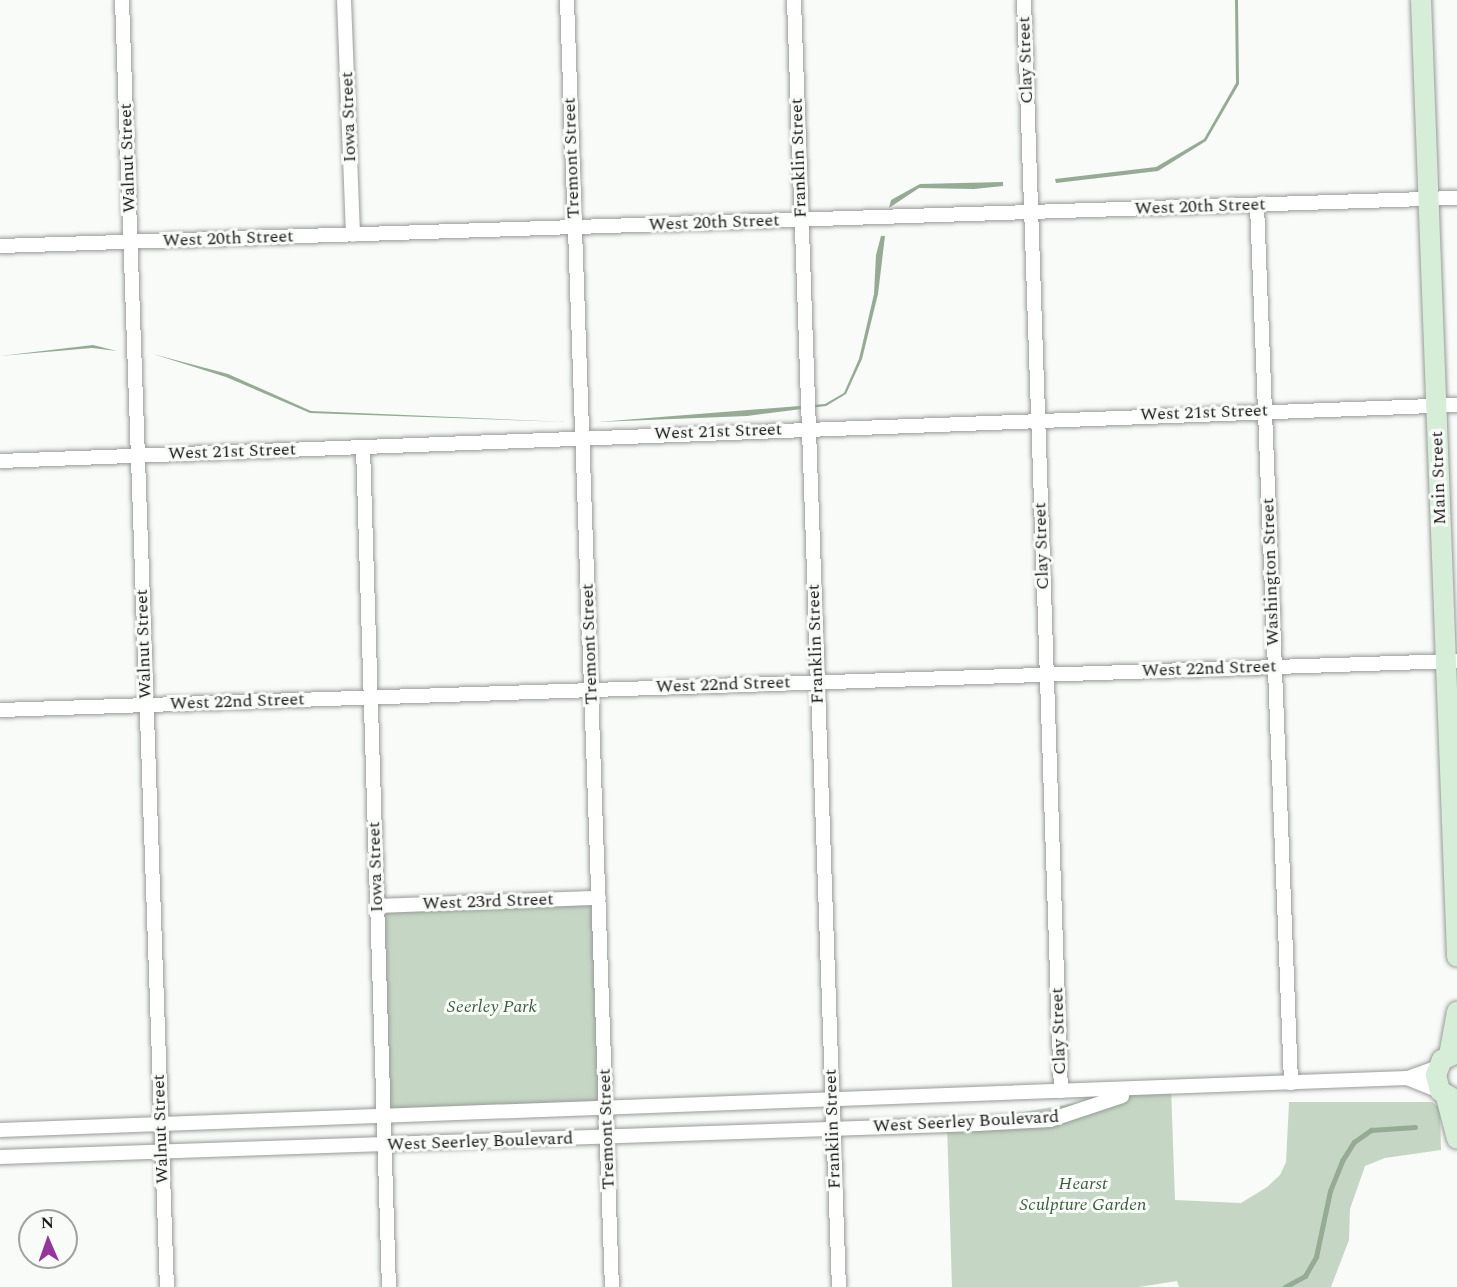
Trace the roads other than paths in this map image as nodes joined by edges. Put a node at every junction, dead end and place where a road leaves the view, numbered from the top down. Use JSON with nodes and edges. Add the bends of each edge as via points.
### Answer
{"nodes":[{"id":1,"x":122,"y":0,"type":"edge"},
{"id":2,"x":344,"y":0,"type":"edge"},
{"id":3,"x":567,"y":0,"type":"edge"},
{"id":4,"x":794,"y":0,"type":"edge"},
{"id":5,"x":1023,"y":0,"type":"edge"},
{"id":6,"x":1421,"y":0,"type":"edge"},
{"id":7,"x":1457,"y":198,"type":"edge"},
{"id":8,"x":1428,"y":199,"type":"junction"},
{"id":9,"x":1257,"y":205,"type":"junction"},
{"id":10,"x":1031,"y":212,"type":"junction"},
{"id":11,"x":801,"y":220,"type":"junction"},
{"id":12,"x":575,"y":227,"type":"junction"},
{"id":13,"x":353,"y":235,"type":"junction"},
{"id":14,"x":130,"y":242,"type":"junction"},
{"id":15,"x":0,"y":246,"type":"edge"},
{"id":16,"x":1457,"y":405,"type":"edge"},
{"id":17,"x":1436,"y":406,"type":"junction"},
{"id":18,"x":1265,"y":410,"type":"junction"},
{"id":19,"x":1038,"y":420,"type":"junction"},
{"id":20,"x":808,"y":422,"type":"junction"},
{"id":21,"x":582,"y":438,"type":"junction"},
{"id":22,"x":363,"y":447,"type":"junction"},
{"id":23,"x":138,"y":456,"type":"junction"},
{"id":24,"x":0,"y":461,"type":"edge"},
{"id":25,"x":1451,"y":661,"type":"edge"},
{"id":26,"x":1275,"y":667,"type":"junction"},
{"id":27,"x":1047,"y":675,"type":"junction"},
{"id":28,"x":818,"y":682,"type":"junction"},
{"id":29,"x":591,"y":690,"type":"junction"},
{"id":30,"x":370,"y":697,"type":"junction"},
{"id":31,"x":146,"y":705,"type":"junction"},
{"id":32,"x":0,"y":710,"type":"edge"},
{"id":33,"x":1453,"y":759,"type":"edge"},
{"id":34,"x":599,"y":898,"type":"junction"},
{"id":35,"x":377,"y":906,"type":"junction"},
{"id":36,"x":1457,"y":956,"type":"edge"},
{"id":37,"x":1457,"y":1012,"type":"edge"},
{"id":38,"x":1448,"y":1058,"type":"edge"},
{"id":39,"x":1407,"y":1078,"type":"junction"},
{"id":40,"x":1291,"y":1083,"type":"junction"},
{"id":41,"x":1171,"y":1087,"type":"junction"},
{"id":42,"x":1061,"y":1091,"type":"junction"},
{"id":43,"x":1448,"y":1096,"type":"edge"},
{"id":44,"x":832,"y":1100,"type":"junction"},
{"id":45,"x":606,"y":1108,"type":"junction"},
{"id":46,"x":384,"y":1116,"type":"junction"},
{"id":47,"x":161,"y":1124,"type":"junction"},
{"id":48,"x":833,"y":1129,"type":"junction"},
{"id":49,"x":0,"y":1130,"type":"edge"},
{"id":50,"x":608,"y":1136,"type":"junction"},
{"id":51,"x":1457,"y":1139,"type":"edge"},
{"id":52,"x":384,"y":1145,"type":"junction"},
{"id":53,"x":162,"y":1151,"type":"junction"},
{"id":54,"x":0,"y":1157,"type":"edge"},
{"id":55,"x":166,"y":1287,"type":"edge"},
{"id":56,"x":389,"y":1287,"type":"edge"},
{"id":57,"x":612,"y":1287,"type":"edge"},
{"id":58,"x":839,"y":1287,"type":"edge"}],
"edges":[{"from":1,"to":14,"type":"street","name":"Walnut Street"},
{"from":2,"to":13,"type":"street","name":"Iowa Street"},
{"from":3,"to":12,"type":"street","name":"Tremont Street"},
{"from":4,"to":11,"type":"street","name":"Franklin Street"},
{"from":5,"to":10,"type":"street","name":"Clay Street"},
{"from":6,"to":8,"type":"main road","name":"Main Street"},
{"from":7,"to":8,"type":"street","name":"West 20th Street"},
{"from":8,"to":9,"type":"street","name":"West 20th Street"},
{"from":8,"to":17,"type":"main road","name":"Main Street"},
{"from":9,"to":10,"type":"street","name":"West 20th Street"},
{"from":9,"to":18,"type":"street","name":"Washington Street"},
{"from":10,"to":11,"type":"street","name":"West 20th Street"},
{"from":10,"to":19,"type":"street","name":"Clay Street"},
{"from":11,"to":12,"type":"street","name":"West 20th Street"},
{"from":11,"to":20,"type":"street","name":"Franklin Street"},
{"from":12,"to":13,"type":"street","name":"West 20th Street"},
{"from":12,"to":21,"type":"street","name":"Tremont Street"},
{"from":13,"to":14,"type":"street","name":"West 20th Street"},
{"from":14,"to":15,"type":"street","name":"West 20th Street"},
{"from":14,"to":23,"type":"street","name":"Walnut Street"},
{"from":16,"to":17,"type":"street","name":"West 21st Street"},
{"from":17,"to":18,"type":"street","name":"West 21st Street"},
{"from":17,"to":25,"type":"main road","name":"Main Street"},
{"from":18,"to":19,"type":"street","name":"West 21st Street"},
{"from":18,"to":26,"type":"street","name":"Washington Street"},
{"from":19,"to":20,"type":"street","name":"West 21st Street"},
{"from":19,"to":27,"type":"street","name":"Clay Street"},
{"from":20,"to":21,"type":"street","name":"West 21st Street"},
{"from":20,"to":28,"type":"street","name":"Franklin Street"},
{"from":21,"to":22,"type":"street","name":"West 21st Street"},
{"from":21,"to":29,"type":"street","name":"Tremont Street"},
{"from":22,"to":23,"type":"street","name":"West 21st Street"},
{"from":22,"to":30,"type":"street","name":"Iowa Street"},
{"from":23,"to":24,"type":"street","name":"West 21st Street"},
{"from":23,"to":31,"type":"street","name":"Walnut Street"},
{"from":25,"to":26,"type":"street","name":"West 22nd Street"},
{"from":25,"to":33,"type":"main road","name":"Main Street"},
{"from":26,"to":27,"type":"street","name":"West 22nd Street"},
{"from":26,"to":40,"type":"street","name":"Washington Street"},
{"from":27,"to":28,"type":"street","name":"West 22nd Street"},
{"from":27,"to":42,"type":"street","name":"Clay Street"},
{"from":28,"to":29,"type":"street","name":"West 22nd Street"},
{"from":28,"to":44,"type":"street","name":"Franklin Street"},
{"from":29,"to":30,"type":"street","name":"West 22nd Street"},
{"from":29,"to":34,"type":"street","name":"Tremont Street"},
{"from":30,"to":31,"type":"street","name":"West 22nd Street"},
{"from":30,"to":35,"type":"street","name":"Iowa Street"},
{"from":31,"to":32,"type":"street","name":"West 22nd Street"},
{"from":31,"to":47,"type":"street","name":"Walnut Street"},
{"from":33,"to":36,"type":"main road","name":"Main Street"},
{"from":34,"to":35,"type":"street","name":"West 23rd Street"},
{"from":34,"to":45,"type":"street","name":"Tremont Street"},
{"from":35,"to":46,"type":"street","name":"Iowa Street"},
{"from":37,"to":38,"type":"main road"},
{"from":38,"to":39,"type":"street","name":"West Seerley Boulevard"},
{"from":38,"to":43,"type":"main road"},
{"from":39,"to":40,"type":"street","name":"West Seerley Boulevard"},
{"from":39,"to":43,"type":"street","name":"West Seerley Boulevard"},
{"from":40,"to":41,"type":"street","name":"West Seerley Boulevard"},
{"from":41,"to":42,"type":"street","name":"West Seerley Boulevard"},
{"from":41,"to":48,"type":"street","name":"West Seerley Boulevard","via":[[1108,1098],[1050,1120]]},
{"from":42,"to":44,"type":"street","name":"West Seerley Boulevard"},
{"from":43,"to":51,"type":"main road"},
{"from":44,"to":45,"type":"street","name":"West Seerley Boulevard"},
{"from":44,"to":48,"type":"street","name":"Franklin Street"},
{"from":45,"to":46,"type":"street","name":"West Seerley Boulevard"},
{"from":45,"to":50,"type":"street","name":"Tremont Street"},
{"from":46,"to":47,"type":"street","name":"West Seerley Boulevard"},
{"from":46,"to":52,"type":"street","name":"Iowa Street"},
{"from":47,"to":49,"type":"street","name":"West Seerley Boulevard"},
{"from":47,"to":53,"type":"street","name":"Walnut Street"},
{"from":48,"to":50,"type":"street","name":"West Seerley Boulevard"},
{"from":48,"to":58,"type":"street","name":"Franklin Street"},
{"from":50,"to":52,"type":"street","name":"West Seerley Boulevard"},
{"from":50,"to":57,"type":"street","name":"Tremont Street"},
{"from":52,"to":53,"type":"street","name":"West Seerley Boulevard"},
{"from":52,"to":56,"type":"street","name":"Iowa Street"},
{"from":53,"to":54,"type":"street","name":"West Seerley Boulevard"},
{"from":53,"to":55,"type":"street","name":"Walnut Street"}]}
